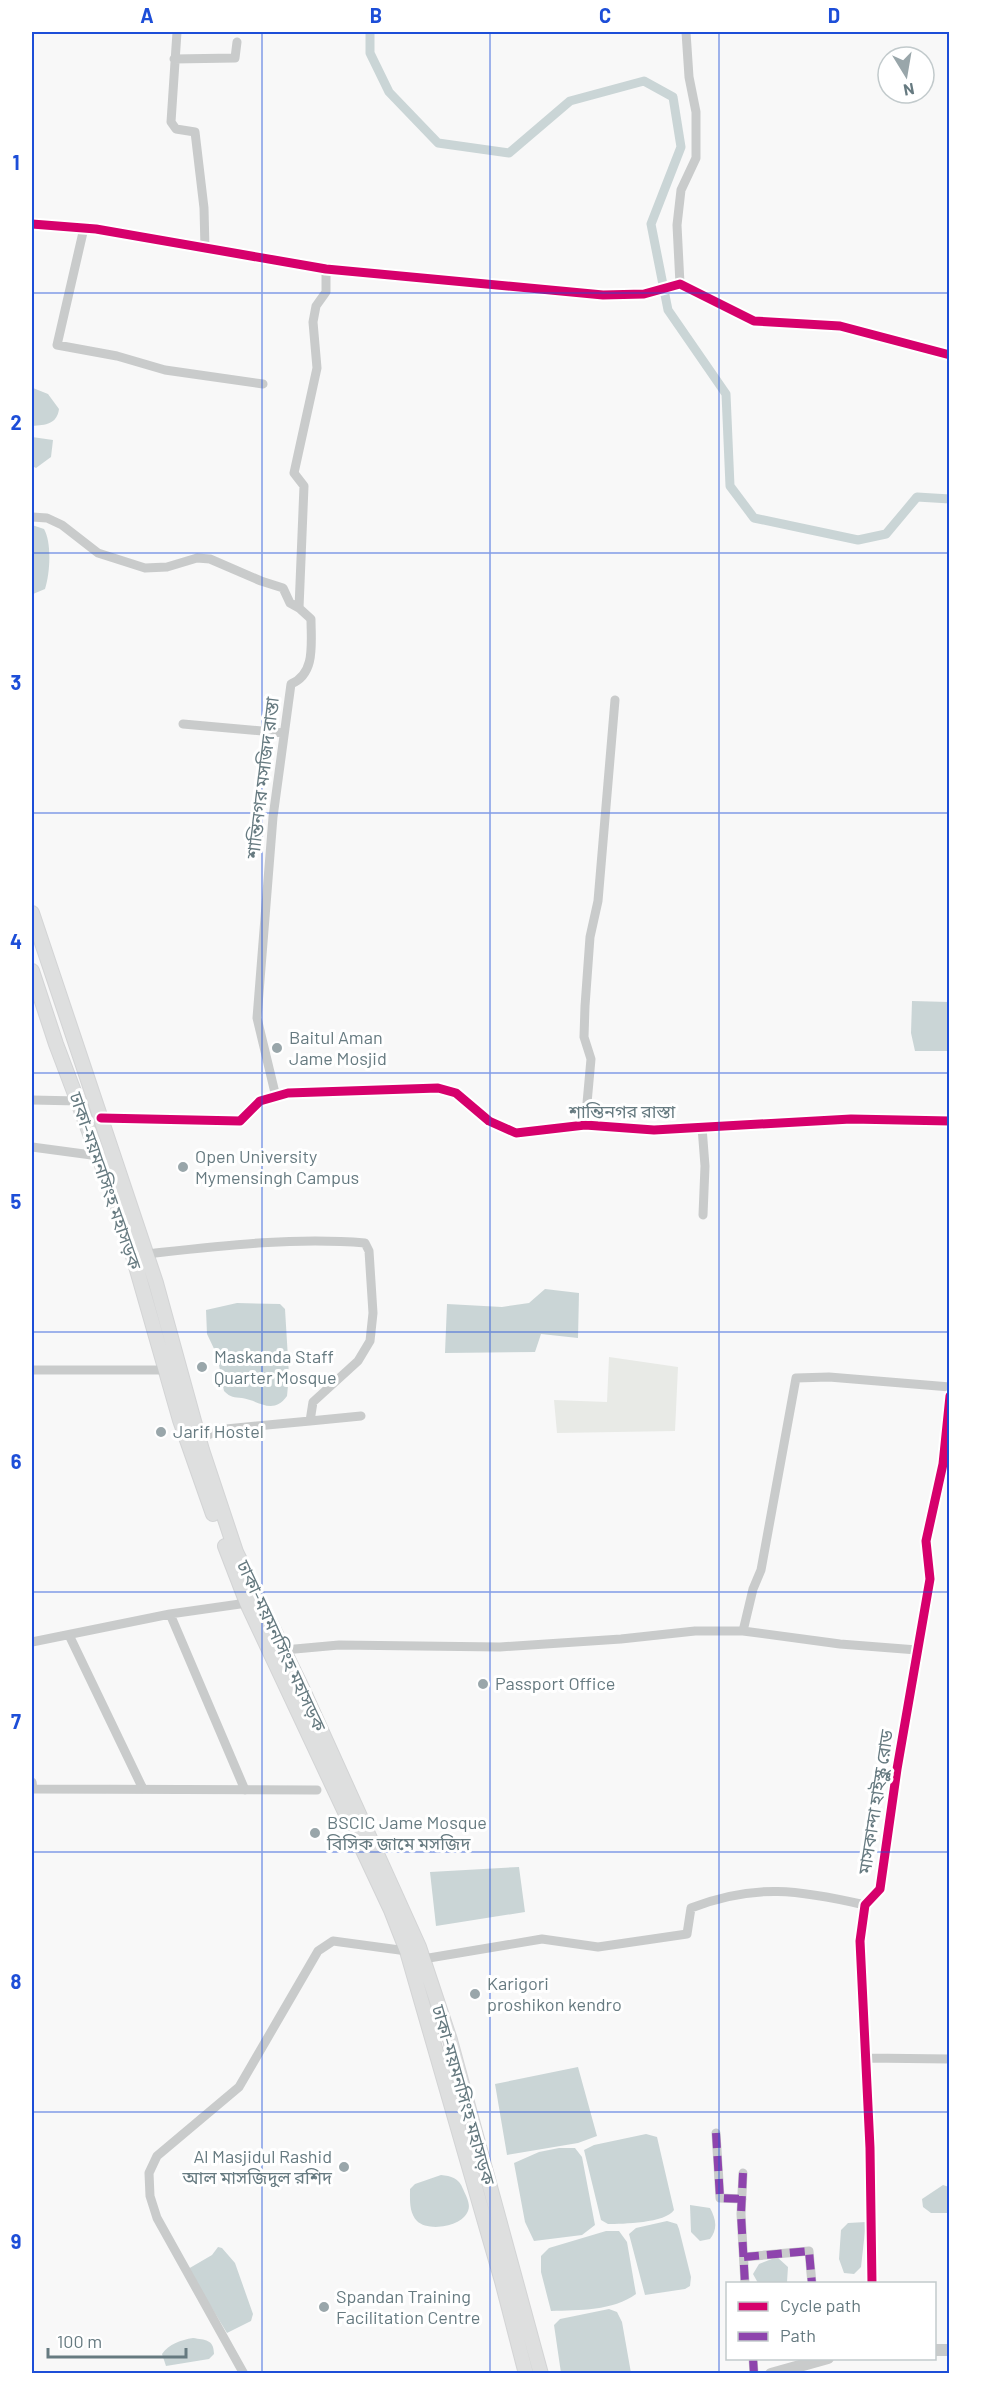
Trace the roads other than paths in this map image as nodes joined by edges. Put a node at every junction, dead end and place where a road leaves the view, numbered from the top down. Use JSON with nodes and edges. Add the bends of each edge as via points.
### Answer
{"nodes":[{"id":1,"x":177,"y":32,"type":"edge"},
{"id":2,"x":686,"y":32,"type":"edge"},
{"id":3,"x":237,"y":42,"type":"dead end"},
{"id":4,"x":174,"y":59,"type":"junction"},
{"id":5,"x":32,"y":224,"type":"edge"},
{"id":6,"x":84,"y":228,"type":"junction"},
{"id":7,"x":205,"y":249,"type":"junction"},
{"id":8,"x":326,"y":269,"type":"junction"},
{"id":9,"x":679,"y":284,"type":"junction"},
{"id":10,"x":950,"y":355,"type":"edge"},
{"id":11,"x":263,"y":384,"type":"dead end"},
{"id":12,"x":32,"y":517,"type":"edge"},
{"id":13,"x":299,"y":608,"type":"junction"},
{"id":14,"x":615,"y":700,"type":"dead end"},
{"id":15,"x":183,"y":724,"type":"dead end"},
{"id":16,"x":284,"y":733,"type":"junction"},
{"id":17,"x":32,"y":913,"type":"edge"},
{"id":18,"x":32,"y":971,"type":"edge"},
{"id":19,"x":276,"y":1097,"type":"junction"},
{"id":20,"x":32,"y":1100,"type":"edge"},
{"id":21,"x":78,"y":1101,"type":"junction"},
{"id":22,"x":100,"y":1118,"type":"junction"},
{"id":23,"x":950,"y":1121,"type":"edge"},
{"id":24,"x":585,"y":1125,"type":"junction"},
{"id":25,"x":702,"y":1127,"type":"junction"},
{"id":26,"x":32,"y":1147,"type":"edge"},
{"id":27,"x":99,"y":1156,"type":"junction"},
{"id":28,"x":703,"y":1215,"type":"dead end"},
{"id":29,"x":146,"y":1254,"type":"junction"},
{"id":30,"x":32,"y":1370,"type":"edge"},
{"id":31,"x":166,"y":1370,"type":"junction"},
{"id":32,"x":950,"y":1387,"type":"edge"},
{"id":33,"x":950,"y":1396,"type":"edge"},
{"id":34,"x":361,"y":1416,"type":"dead end"},
{"id":35,"x":310,"y":1421,"type":"junction"},
{"id":36,"x":198,"y":1437,"type":"junction"},
{"id":37,"x":946,"y":1464,"type":"edge"},
{"id":38,"x":247,"y":1603,"type":"junction"},
{"id":39,"x":170,"y":1614,"type":"junction"},
{"id":40,"x":743,"y":1631,"type":"junction"},
{"id":41,"x":69,"y":1635,"type":"junction"},
{"id":42,"x":32,"y":1642,"type":"edge"},
{"id":43,"x":284,"y":1650,"type":"junction"},
{"id":44,"x":917,"y":1650,"type":"junction"},
{"id":45,"x":32,"y":1782,"type":"edge"},
{"id":46,"x":143,"y":1789,"type":"junction"},
{"id":47,"x":245,"y":1790,"type":"junction"},
{"id":48,"x":317,"y":1790,"type":"dead end"},
{"id":49,"x":865,"y":1905,"type":"junction"},
{"id":50,"x":407,"y":1951,"type":"junction"},
{"id":51,"x":423,"y":1959,"type":"junction"},
{"id":52,"x":866,"y":2058,"type":"junction"},
{"id":53,"x":950,"y":2059,"type":"edge"},
{"id":54,"x":716,"y":2133,"type":"dead end"},
{"id":55,"x":743,"y":2173,"type":"dead end"},
{"id":56,"x":742,"y":2199,"type":"junction"},
{"id":57,"x":744,"y":2257,"type":"junction"},
{"id":58,"x":745,"y":2282,"type":"edge"},
{"id":59,"x":812,"y":2282,"type":"edge"},
{"id":60,"x":872,"y":2282,"type":"edge"},
{"id":61,"x":818,"y":2360,"type":"edge"},
{"id":62,"x":244,"y":2373,"type":"edge"},
{"id":63,"x":526,"y":2373,"type":"edge"},
{"id":64,"x":540,"y":2373,"type":"edge"},
{"id":65,"x":771,"y":2373,"type":"edge"}],
"edges":[{"from":1,"to":4,"type":"street"},
{"from":2,"to":9,"type":"street","via":[[696,112],[696,158],[681,190],[677,225]]},
{"from":3,"to":4,"type":"street","via":[[235,58]]},
{"from":4,"to":7,"type":"street","via":[[171,122],[176,129],[195,132]]},
{"from":5,"to":6,"type":"street"},
{"from":6,"to":7,"type":"street"},
{"from":6,"to":11,"type":"street","via":[[57,345],[165,370]]},
{"from":7,"to":8,"type":"street"},
{"from":8,"to":9,"type":"street","via":[[603,295],[645,294]]},
{"from":8,"to":13,"type":"street","name":"শান্তিনগর মসজিদ রাস্তা","via":[[326,292],[316,306],[313,322],[317,368],[294,473],[304,486]]},
{"from":9,"to":10,"type":"street","via":[[754,321],[840,326]]},
{"from":12,"to":13,"type":"street","via":[[62,525],[98,553],[145,568],[210,559],[283,588],[291,603]]},
{"from":13,"to":16,"type":"street","name":"শান্তিনগর মসজিদ রাস্তা","via":[[311,619],[311,652],[302,680],[291,684]]},
{"from":14,"to":24,"type":"street","via":[[585,1006],[584,1037],[591,1059]]},
{"from":15,"to":16,"type":"street"},
{"from":16,"to":19,"type":"street","name":"শান্তিনগর মসজিদ রাস্তা","via":[[257,1018]]},
{"from":17,"to":22,"type":"main road","name":"ঢাকা-ময়মনসিংহ মহাসড়ক"},
{"from":18,"to":21,"type":"main road","name":"ঢাকা-ময়মনসিংহ মহাসড়ক"},
{"from":19,"to":22,"type":"street","name":"শান্তিনগর রাস্তা","via":[[260,1101],[240,1121]]},
{"from":19,"to":24,"type":"street","name":"শান্তিনগর রাস্তা","via":[[438,1088],[456,1093],[489,1121],[516,1133]]},
{"from":20,"to":21,"type":"street"},
{"from":21,"to":27,"type":"main road","name":"ঢাকা-ময়মনসিংহ মহাসড়ক"},
{"from":22,"to":29,"type":"main road","name":"ঢাকা-ময়মনসিংহ মহাসড়ক"},
{"from":23,"to":25,"type":"street","name":"শান্তিনগর রাস্তা","via":[[851,1119]]},
{"from":24,"to":25,"type":"street","name":"শান্তিনগর রাস্তা","via":[[654,1130]]},
{"from":25,"to":28,"type":"street"},
{"from":26,"to":27,"type":"street"},
{"from":27,"to":31,"type":"main road","name":"ঢাকা-ময়মনসিংহ মহাসড়ক","via":[[123,1221]]},
{"from":29,"to":35,"type":"street","via":[[243,1244],[365,1243],[371,1281],[370,1341],[358,1361],[314,1402]]},
{"from":29,"to":36,"type":"main road","name":"ঢাকা-ময়মনসিংহ মহাসড়ক"},
{"from":30,"to":31,"type":"street"},
{"from":31,"to":38,"type":"main road","name":"ঢাকা-ময়মনসিংহ মহাসড়ক","via":[[180,1420]]},
{"from":32,"to":40,"type":"street","via":[[796,1378],[761,1570]]},
{"from":33,"to":37,"type":"street","name":"মাসকান্দা হাইস্কুল রোড"},
{"from":34,"to":35,"type":"street"},
{"from":35,"to":36,"type":"street","via":[[226,1429]]},
{"from":36,"to":43,"type":"main road","name":"ঢাকা-ময়মনসিংহ মহাসড়ক","via":[[236,1552]]},
{"from":37,"to":44,"type":"street","name":"মাসকান্দা হাইস্কুল রোড","via":[[926,1541],[930,1579]]},
{"from":38,"to":39,"type":"street"},
{"from":38,"to":50,"type":"main road","name":"ঢাকা-ময়মনসিংহ মহাসড়ক"},
{"from":39,"to":41,"type":"street"},
{"from":39,"to":47,"type":"street"},
{"from":40,"to":43,"type":"street","via":[[694,1631],[500,1647],[339,1645]]},
{"from":40,"to":44,"type":"street"},
{"from":41,"to":42,"type":"street"},
{"from":41,"to":46,"type":"street"},
{"from":43,"to":51,"type":"main road","name":"ঢাকা-ময়মনসিংহ মহাসড়ক"},
{"from":44,"to":49,"type":"street","name":"মাসকান্দা হাইস্কুল রোড","via":[[880,1889]]},
{"from":45,"to":46,"type":"street","via":[[33,1789]]},
{"from":46,"to":47,"type":"street"},
{"from":47,"to":48,"type":"street"},
{"from":49,"to":51,"type":"street","via":[[811,1892],[723,1896],[691,1908],[687,1934],[598,1947],[542,1938]]},
{"from":49,"to":52,"type":"street","name":"মাসকান্দা হাইস্কুল রোড","via":[[860,1941]]},
{"from":50,"to":62,"type":"street","via":[[333,1941],[318,1951],[239,2087],[157,2156],[149,2173],[150,2196],[157,2218]]},
{"from":50,"to":63,"type":"main road","name":"ঢাকা-ময়মনসিংহ মহাসড়ক"},
{"from":51,"to":64,"type":"main road","name":"ঢাকা-ময়মনসিংহ মহাসড়ক","via":[[450,2040]]},
{"from":52,"to":53,"type":"street"},
{"from":52,"to":60,"type":"street","name":"মাসকান্দা হাইস্কুল রোড"},
{"from":54,"to":56,"type":"street","via":[[720,2198]]},
{"from":55,"to":56,"type":"street"},
{"from":56,"to":57,"type":"street"},
{"from":57,"to":58,"type":"street"},
{"from":57,"to":59,"type":"street","via":[[809,2251]]},
{"from":61,"to":65,"type":"street"}]}
